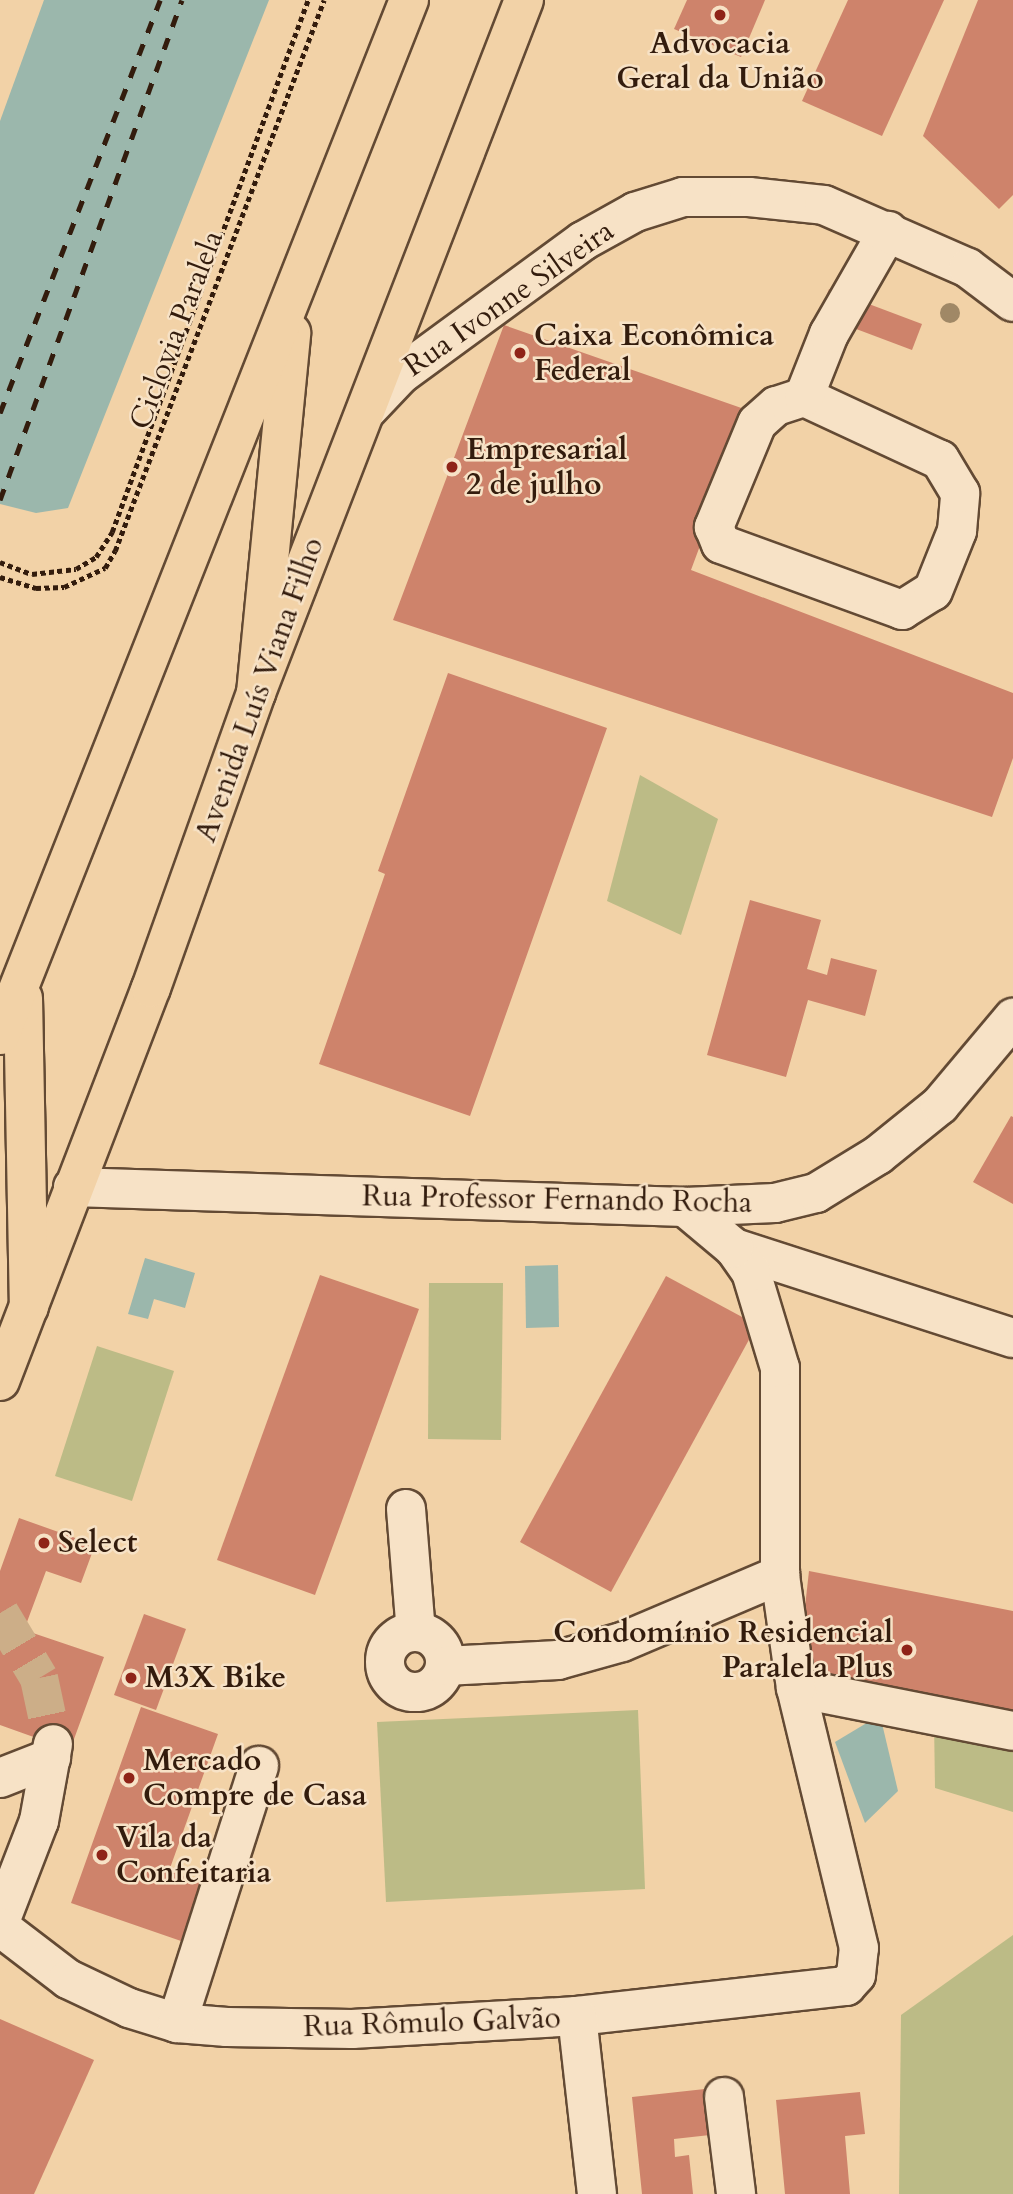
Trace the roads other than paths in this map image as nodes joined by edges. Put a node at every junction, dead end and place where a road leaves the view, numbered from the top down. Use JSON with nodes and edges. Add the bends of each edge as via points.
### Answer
{"nodes":[{"id":1,"x":409,"y":0,"type":"edge"},
{"id":2,"x":524,"y":0,"type":"edge"},
{"id":3,"x":888,"y":231,"type":"junction"},
{"id":4,"x":296,"y":288,"type":"junction"},
{"id":5,"x":1013,"y":303,"type":"edge"},
{"id":6,"x":804,"y":397,"type":"junction"},
{"id":7,"x":366,"y":411,"type":"junction"},
{"id":8,"x":256,"y":694,"type":"junction"},
{"id":9,"x":23,"y":974,"type":"junction"},
{"id":10,"x":1013,"y":1018,"type":"edge"},
{"id":11,"x":0,"y":1035,"type":"edge"},
{"id":12,"x":73,"y":1187,"type":"junction"},
{"id":13,"x":685,"y":1207,"type":"junction"},
{"id":14,"x":734,"y":1248,"type":"junction"},
{"id":15,"x":29,"y":1307,"type":"junction"},
{"id":16,"x":1013,"y":1338,"type":"edge"},
{"id":17,"x":0,"y":1381,"type":"edge"},
{"id":18,"x":406,"y":1510,"type":"dead end"},
{"id":19,"x":780,"y":1575,"type":"junction"},
{"id":20,"x":416,"y":1632,"type":"junction"},
{"id":21,"x":445,"y":1666,"type":"junction"},
{"id":22,"x":796,"y":1688,"type":"junction"},
{"id":23,"x":1013,"y":1731,"type":"edge"},
{"id":24,"x":260,"y":1766,"type":"dead end"},
{"id":25,"x":0,"y":1778,"type":"edge"},
{"id":26,"x":0,"y":1925,"type":"edge"},
{"id":27,"x":577,"y":2017,"type":"junction"},
{"id":28,"x":177,"y":2023,"type":"junction"},
{"id":29,"x":724,"y":2097,"type":"dead end"},
{"id":30,"x":597,"y":2194,"type":"edge"},
{"id":31,"x":736,"y":2194,"type":"edge"}],
"edges":[{"from":1,"to":4,"type":"main road"},
{"from":2,"to":7,"type":"main road","name":"Avenida Luís Viana Filho"},
{"from":3,"to":5,"type":"street","name":"Rua Ivonne Silveira","via":[[968,268]]},
{"from":3,"to":6,"type":"street","via":[[829,334]]},
{"from":3,"to":7,"type":"street","name":"Rua Ivonne Silveira","via":[[824,205],[749,197],[683,197],[635,212],[495,288]]},
{"from":4,"to":8,"type":"main road"},
{"from":4,"to":9,"type":"main road"},
{"from":6,"to":6,"type":"street","via":[[940,460],[960,493],[957,531],[933,591],[902,610],[721,544],[714,527],[757,423],[776,406]]},
{"from":7,"to":8,"type":"main road","name":"Avenida Luís Viana Filho"},
{"from":8,"to":12,"type":"main road","name":"Avenida Luís Viana Filho","via":[[151,988]]},
{"from":9,"to":11,"type":"main road"},
{"from":9,"to":15,"type":"main road"},
{"from":10,"to":13,"type":"street","name":"Rua Professor Fernando Rocha","via":[[940,1104],[878,1155],[816,1193],[775,1203]]},
{"from":12,"to":13,"type":"street","name":"Rua Professor Fernando Rocha"},
{"from":12,"to":15,"type":"main road","name":"Avenida Luís Viana Filho"},
{"from":13,"to":14,"type":"street"},
{"from":14,"to":16,"type":"street"},
{"from":14,"to":19,"type":"street","via":[[751,1272],[780,1368]]},
{"from":15,"to":17,"type":"main road","name":"Avenida Luís Viana Filho"},
{"from":18,"to":20,"type":"street"},
{"from":19,"to":21,"type":"street","via":[[622,1642],[558,1660]]},
{"from":19,"to":22,"type":"street"},
{"from":20,"to":21,"type":"street","via":[[440,1646]]},
{"from":20,"to":21,"type":"street","via":[[390,1645],[384,1664],[392,1682],[419,1692],[436,1683]]},
{"from":22,"to":23,"type":"street"},
{"from":22,"to":27,"type":"street","name":"Rua Rômulo Galvão","via":[[859,1948],[856,1975],[846,1986],[829,1991]]},
{"from":24,"to":28,"type":"street"},
{"from":25,"to":26,"type":"street","via":[[52,1751],[38,1821]]},
{"from":26,"to":28,"type":"street","name":"Rua Rômulo Galvão","via":[[68,1979],[129,2008]]},
{"from":27,"to":28,"type":"street","name":"Rua Rômulo Galvão","via":[[352,2029]]},
{"from":27,"to":30,"type":"street"},
{"from":29,"to":31,"type":"street"}]}
